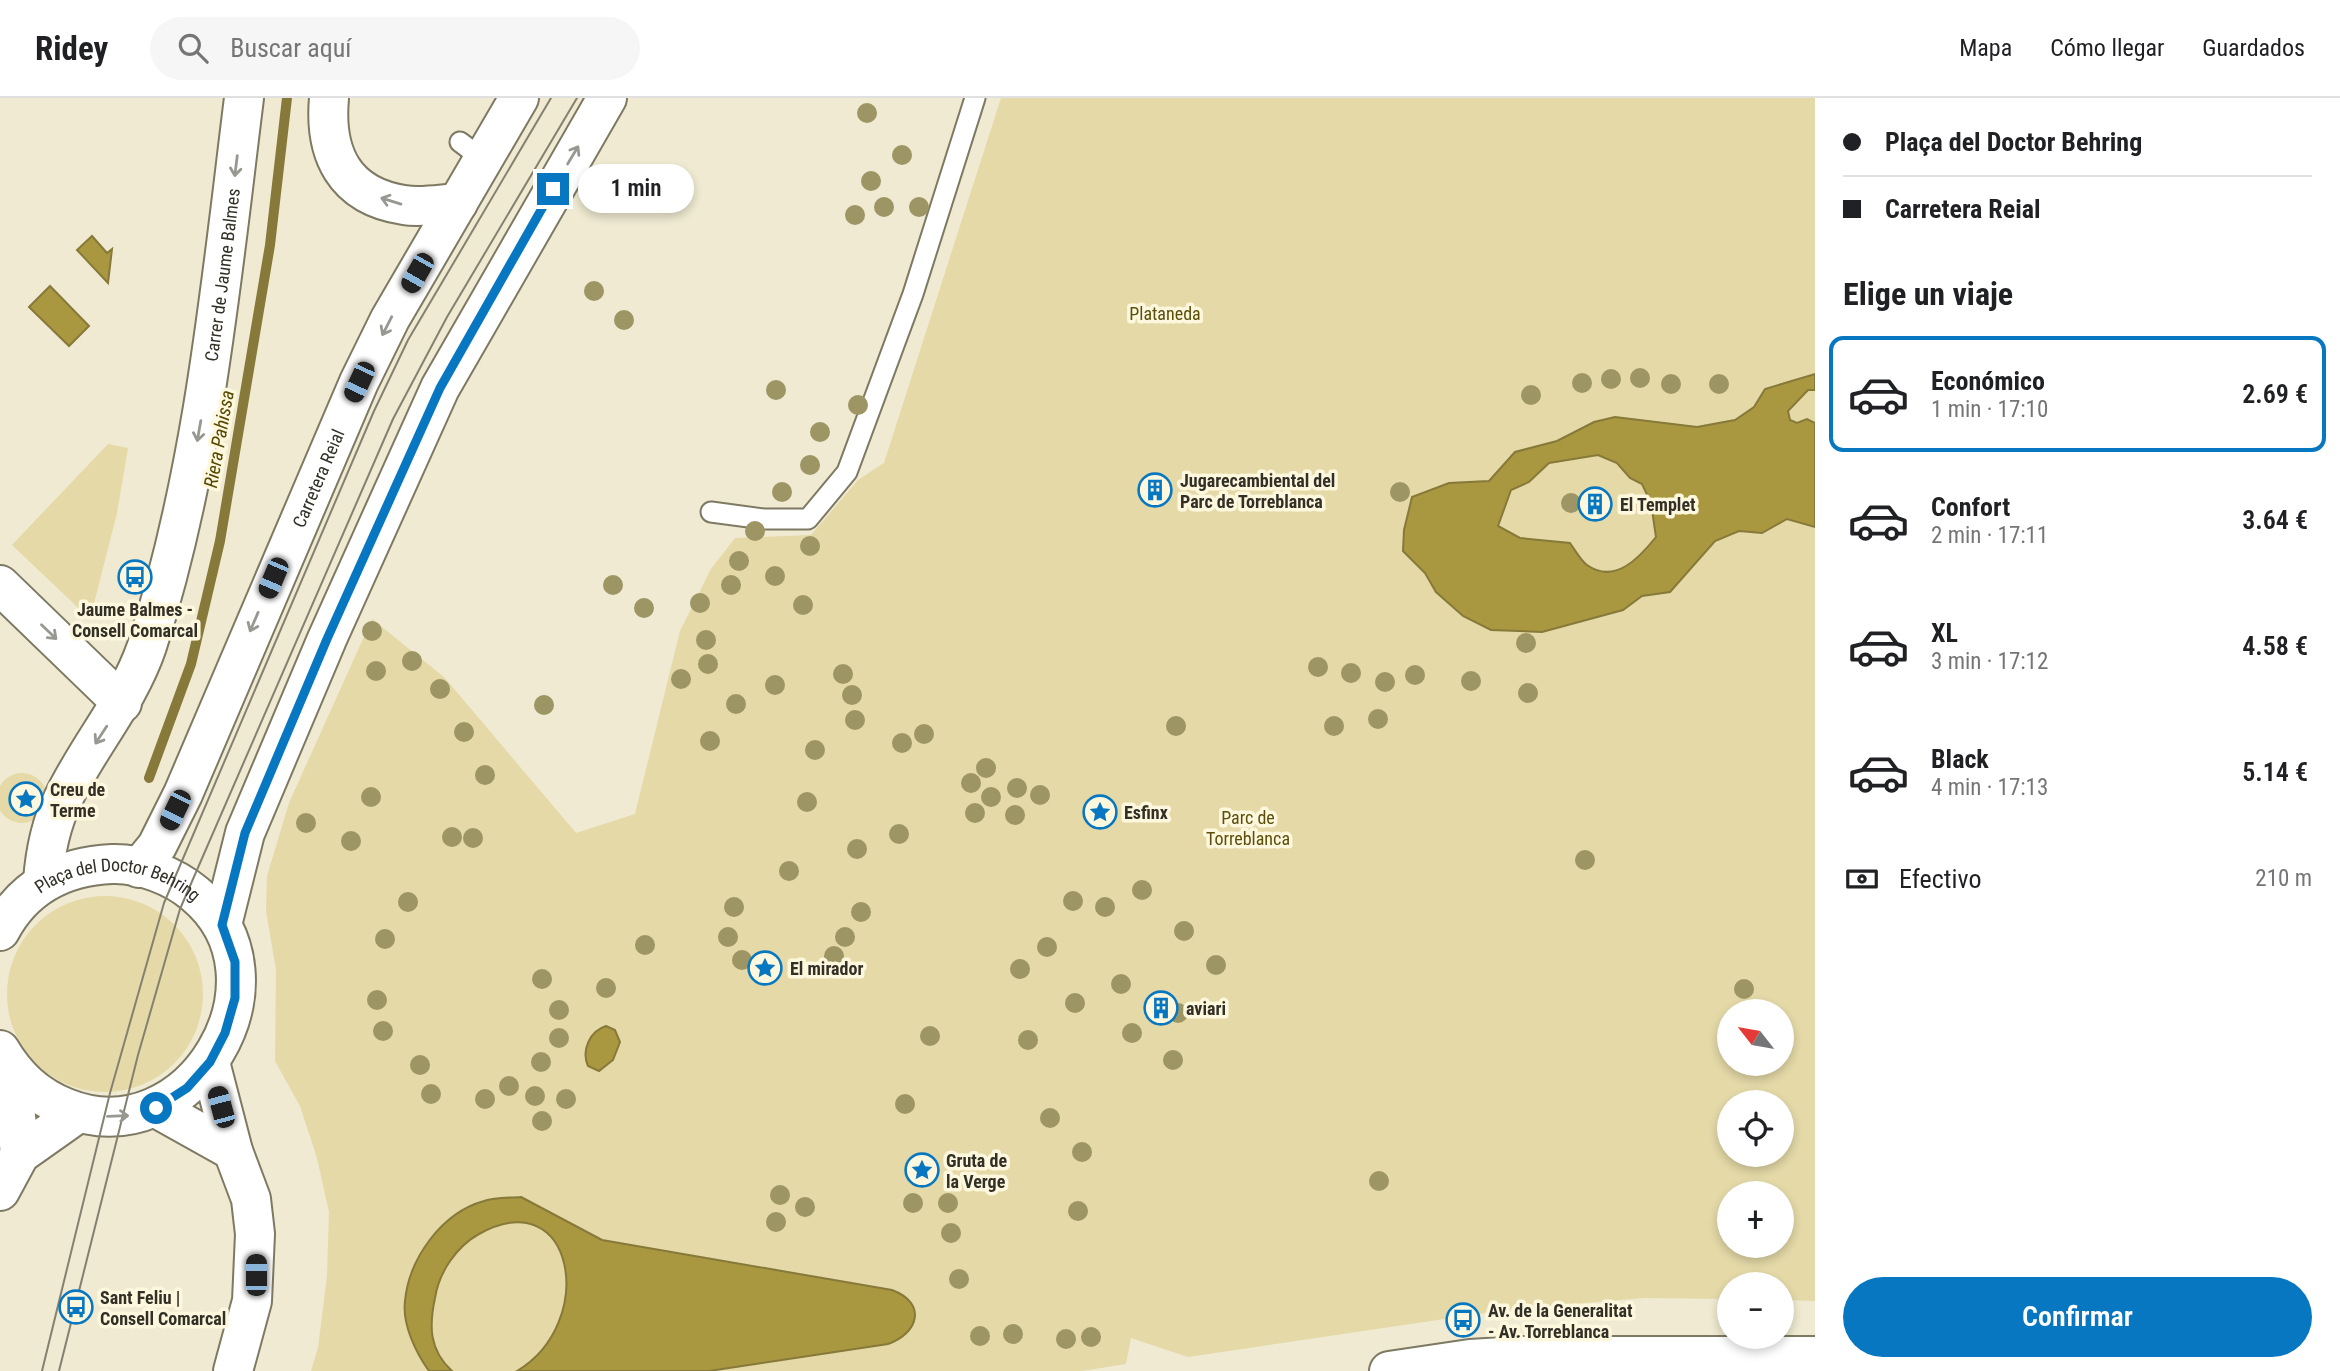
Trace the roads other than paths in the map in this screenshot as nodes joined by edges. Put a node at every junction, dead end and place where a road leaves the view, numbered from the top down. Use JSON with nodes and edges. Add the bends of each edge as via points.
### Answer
{"nodes":[{"id":1,"x":244,"y":98,"type":"edge"},
{"id":2,"x":329,"y":98,"type":"edge"},
{"id":3,"x":520,"y":98,"type":"edge"},
{"id":4,"x":607,"y":98,"type":"edge"},
{"id":5,"x":975,"y":98,"type":"edge"},
{"id":6,"x":458,"y":203,"type":"junction"},
{"id":7,"x":711,"y":512,"type":"dead end"},
{"id":8,"x":0,"y":585,"type":"edge"},
{"id":9,"x":122,"y":703,"type":"junction"},
{"id":10,"x":139,"y":867,"type":"junction"},
{"id":11,"x":43,"y":881,"type":"junction"},
{"id":12,"x":222,"y":925,"type":"junction"},
{"id":13,"x":0,"y":931,"type":"edge"},
{"id":14,"x":6,"y":1059,"type":"edge"},
{"id":15,"x":210,"y":1062,"type":"junction"},
{"id":16,"x":156,"y":1108,"type":"junction"},
{"id":17,"x":78,"y":1113,"type":"junction"},
{"id":18,"x":233,"y":1151,"type":"junction"},
{"id":19,"x":20,"y":1154,"type":"junction"},
{"id":20,"x":0,"y":1191,"type":"edge"},
{"id":21,"x":1815,"y":1356,"type":"edge"},
{"id":22,"x":233,"y":1371,"type":"edge"},
{"id":23,"x":1389,"y":1371,"type":"edge"}],
"edges":[{"from":1,"to":9,"type":"main road","name":"Carrer de Jaume Balmes","one_way":true,"via":[[210,364],[190,478],[150,636]]},
{"from":6,"to":2,"type":"main road","one_way":true,"via":[[404,206],[368,194],[342,173],[330,145]]},
{"from":3,"to":6,"type":"main road","name":"Carretera Reial","via":[[472,151]]},
{"from":12,"to":4,"type":"main road","one_way":true,"via":[[245,833],[440,388]]},
{"from":5,"to":7,"type":"lane","via":[[913,294],[846,472],[808,519]]},
{"from":6,"to":10,"type":"main road","name":"Carretera Reial","one_way":true,"via":[[359,382],[183,794],[157,846]]},
{"from":8,"to":9,"type":"main road","one_way":true},
{"from":9,"to":11,"type":"main road","name":"Carrer de Jaume Balmes","one_way":true,"via":[[62,801],[45,855]]},
{"from":10,"to":11,"type":"main road","name":"Plaça del Doctor Behring","via":[[116,863],[86,866]]},
{"from":10,"to":12,"type":"main road","name":"Plaça del Doctor Behring","via":[[185,886]]},
{"from":11,"to":13,"type":"main road","name":"Plaça del Doctor Behring","via":[[24,897]]},
{"from":12,"to":15,"type":"main road","name":"Plaça del Doctor Behring","via":[[235,962],[235,998]]},
{"from":14,"to":17,"type":"main road","name":"Plaça del Doctor Behring","via":[[29,1087]]},
{"from":14,"to":19,"type":"main road"},
{"from":15,"to":16,"type":"main road","name":"Plaça del Doctor Behring","via":[[187,1088]]},
{"from":15,"to":18,"type":"main road"},
{"from":17,"to":16,"type":"main road","name":"Plaça del Doctor Behring","one_way":true,"via":[[133,1116]]},
{"from":16,"to":18,"type":"main road"},
{"from":17,"to":19,"type":"main road"},
{"from":18,"to":22,"type":"main road","via":[[242,1201],[256,1234],[252,1301]]},
{"from":19,"to":20,"type":"main road"},
{"from":21,"to":23,"type":"main road","via":[[1520,1356]]}]}
